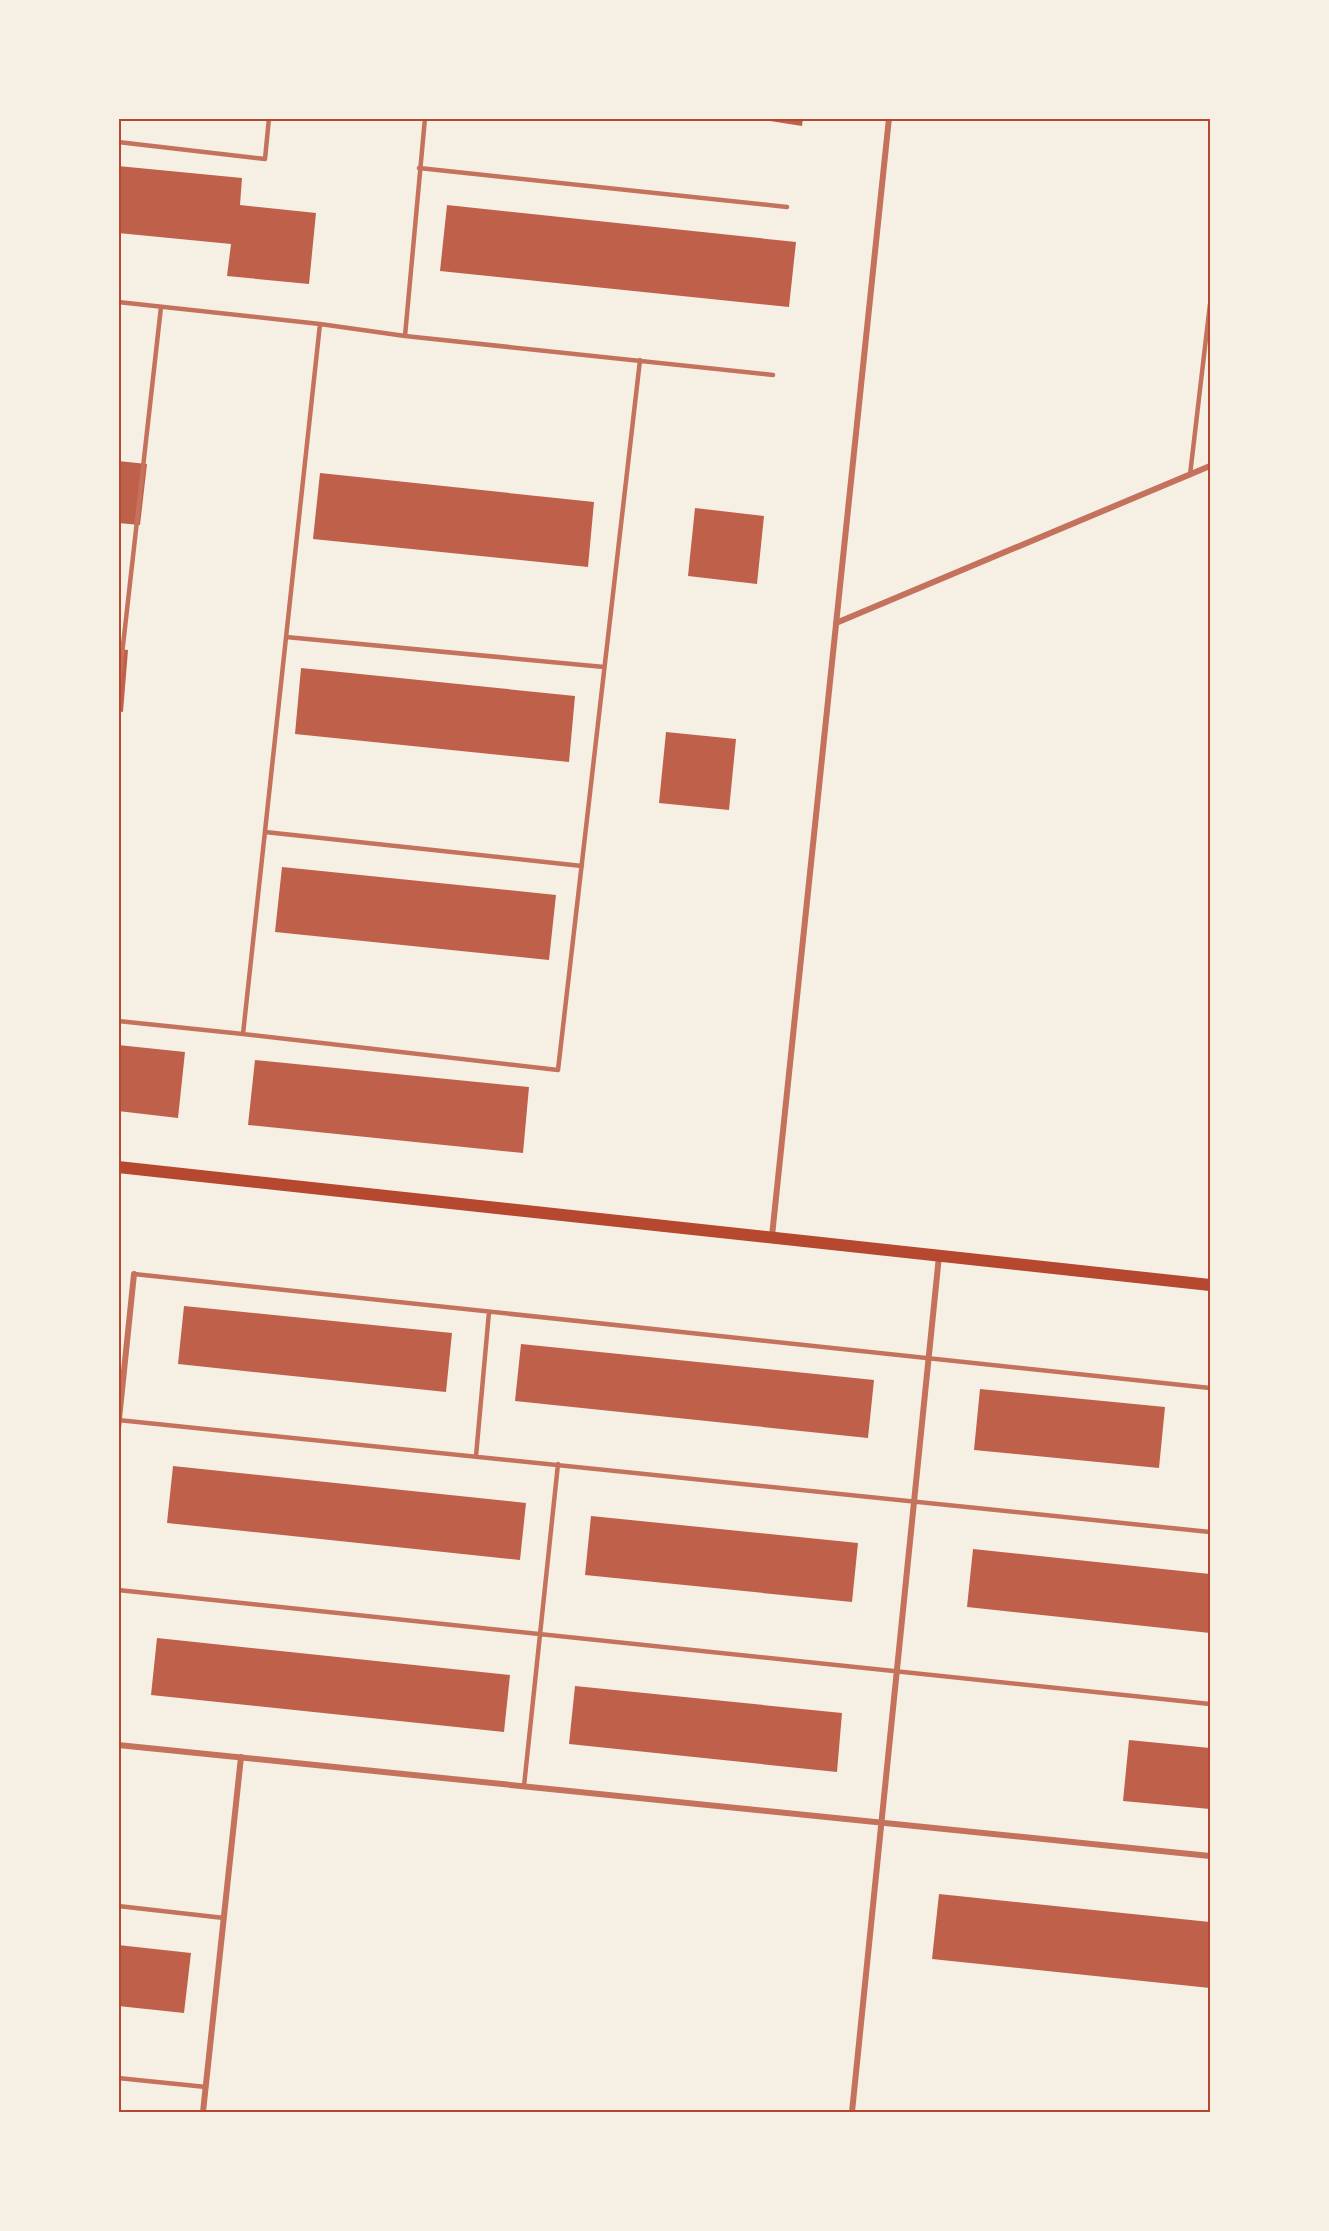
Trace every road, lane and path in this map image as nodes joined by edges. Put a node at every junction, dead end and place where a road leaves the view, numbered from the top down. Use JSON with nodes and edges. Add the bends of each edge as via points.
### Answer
{"nodes":[{"id":1,"x":270,"y":118,"type":"edge"},
{"id":2,"x":425,"y":118,"type":"edge"},
{"id":3,"x":889,"y":118,"type":"edge"},
{"id":4,"x":118,"y":142,"type":"edge"},
{"id":5,"x":419,"y":168,"type":"junction"},
{"id":6,"x":787,"y":207,"type":"dead end"},
{"id":7,"x":118,"y":302,"type":"edge"},
{"id":8,"x":1210,"y":304,"type":"edge"},
{"id":9,"x":161,"y":307,"type":"junction"},
{"id":10,"x":320,"y":324,"type":"junction"},
{"id":11,"x":405,"y":336,"type":"junction"},
{"id":12,"x":640,"y":360,"type":"junction"},
{"id":13,"x":773,"y":375,"type":"dead end"},
{"id":14,"x":1210,"y":466,"type":"edge"},
{"id":15,"x":1190,"y":475,"type":"junction"},
{"id":16,"x":118,"y":620,"type":"edge"},
{"id":17,"x":126,"y":620,"type":"junction"},
{"id":18,"x":836,"y":623,"type":"junction"},
{"id":19,"x":286,"y":637,"type":"junction"},
{"id":20,"x":604,"y":668,"type":"junction"},
{"id":21,"x":118,"y":690,"type":"edge"},
{"id":22,"x":265,"y":832,"type":"junction"},
{"id":23,"x":582,"y":866,"type":"junction"},
{"id":24,"x":118,"y":1021,"type":"edge"},
{"id":25,"x":243,"y":1034,"type":"junction"},
{"id":26,"x":118,"y":1167,"type":"edge"},
{"id":27,"x":772,"y":1236,"type":"junction"},
{"id":28,"x":939,"y":1256,"type":"junction"},
{"id":29,"x":134,"y":1274,"type":"joint"},
{"id":30,"x":1210,"y":1285,"type":"edge"},
{"id":31,"x":489,"y":1312,"type":"junction"},
{"id":32,"x":930,"y":1358,"type":"junction"},
{"id":33,"x":1210,"y":1388,"type":"edge"},
{"id":34,"x":119,"y":1420,"type":"edge"},
{"id":35,"x":118,"y":1429,"type":"edge"},
{"id":36,"x":476,"y":1456,"type":"junction"},
{"id":37,"x":558,"y":1464,"type":"junction"},
{"id":38,"x":915,"y":1501,"type":"junction"},
{"id":39,"x":1210,"y":1532,"type":"edge"},
{"id":40,"x":118,"y":1590,"type":"edge"},
{"id":41,"x":540,"y":1634,"type":"junction"},
{"id":42,"x":898,"y":1671,"type":"junction"},
{"id":43,"x":1210,"y":1704,"type":"edge"},
{"id":44,"x":118,"y":1745,"type":"edge"},
{"id":45,"x":241,"y":1757,"type":"junction"},
{"id":46,"x":524,"y":1786,"type":"junction"},
{"id":47,"x":882,"y":1823,"type":"junction"},
{"id":48,"x":1210,"y":1856,"type":"edge"},
{"id":49,"x":118,"y":1906,"type":"edge"},
{"id":50,"x":224,"y":1918,"type":"junction"},
{"id":51,"x":118,"y":2078,"type":"edge"},
{"id":52,"x":206,"y":2087,"type":"junction"},
{"id":53,"x":203,"y":2112,"type":"edge"},
{"id":54,"x":852,"y":2112,"type":"edge"}],
"edges":[{"from":1,"to":4,"type":"lane","via":[[265,159]]},
{"from":2,"to":5,"type":"lane"},
{"from":3,"to":18,"type":"street"},
{"from":5,"to":6,"type":"lane"},
{"from":5,"to":11,"type":"lane"},
{"from":7,"to":9,"type":"lane"},
{"from":8,"to":15,"type":"lane"},
{"from":9,"to":10,"type":"lane"},
{"from":9,"to":17,"type":"lane"},
{"from":10,"to":11,"type":"lane"},
{"from":10,"to":19,"type":"lane"},
{"from":11,"to":12,"type":"lane"},
{"from":12,"to":13,"type":"lane"},
{"from":12,"to":20,"type":"lane"},
{"from":14,"to":15,"type":"street"},
{"from":15,"to":18,"type":"street"},
{"from":16,"to":17,"type":"lane"},
{"from":17,"to":21,"type":"lane"},
{"from":18,"to":27,"type":"street"},
{"from":19,"to":20,"type":"lane"},
{"from":19,"to":22,"type":"lane"},
{"from":20,"to":23,"type":"lane"},
{"from":22,"to":23,"type":"lane"},
{"from":22,"to":25,"type":"lane"},
{"from":23,"to":25,"type":"lane","via":[[558,1070]]},
{"from":24,"to":25,"type":"lane"},
{"from":26,"to":27,"type":"main road"},
{"from":27,"to":28,"type":"main road"},
{"from":28,"to":30,"type":"main road"},
{"from":28,"to":32,"type":"street"},
{"from":29,"to":31,"type":"lane"},
{"from":29,"to":34,"type":"street"},
{"from":31,"to":32,"type":"lane"},
{"from":31,"to":36,"type":"lane"},
{"from":32,"to":33,"type":"lane"},
{"from":32,"to":38,"type":"street"},
{"from":34,"to":35,"type":"street"},
{"from":34,"to":36,"type":"lane"},
{"from":36,"to":37,"type":"lane"},
{"from":37,"to":38,"type":"lane"},
{"from":37,"to":41,"type":"lane"},
{"from":38,"to":39,"type":"lane"},
{"from":38,"to":42,"type":"street"},
{"from":40,"to":41,"type":"lane"},
{"from":41,"to":42,"type":"lane"},
{"from":41,"to":46,"type":"lane"},
{"from":42,"to":43,"type":"lane"},
{"from":42,"to":47,"type":"street"},
{"from":44,"to":45,"type":"street"},
{"from":45,"to":46,"type":"street"},
{"from":45,"to":50,"type":"street"},
{"from":46,"to":47,"type":"street"},
{"from":47,"to":48,"type":"street"},
{"from":47,"to":54,"type":"street"},
{"from":49,"to":50,"type":"lane"},
{"from":50,"to":52,"type":"street"},
{"from":51,"to":52,"type":"lane"},
{"from":52,"to":53,"type":"street"}]}
